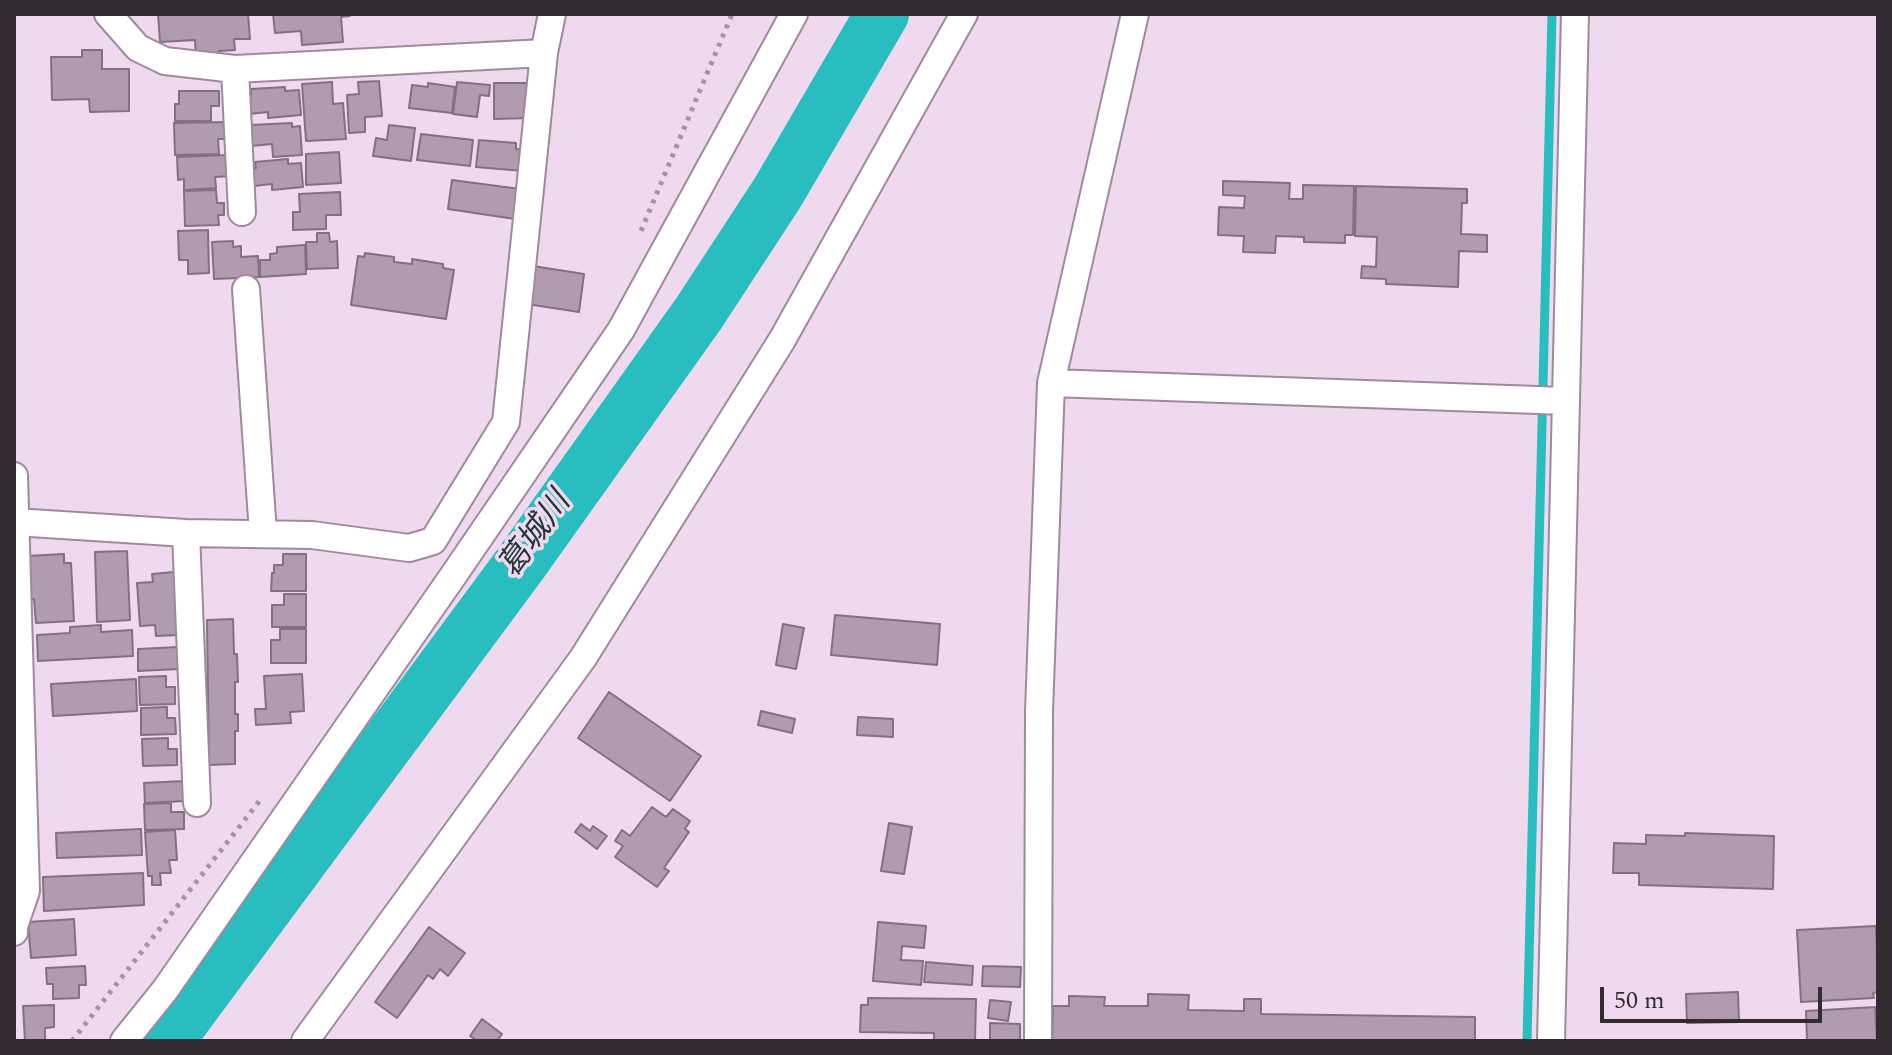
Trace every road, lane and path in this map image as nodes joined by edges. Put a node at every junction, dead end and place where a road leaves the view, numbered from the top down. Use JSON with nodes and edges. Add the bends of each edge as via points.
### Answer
{"nodes":[{"id":1,"x":108,"y":14,"type":"edge"},
{"id":2,"x":552,"y":14,"type":"edge"},
{"id":3,"x":794,"y":14,"type":"edge"},
{"id":4,"x":964,"y":14,"type":"edge"},
{"id":5,"x":1135,"y":14,"type":"edge"},
{"id":6,"x":1575,"y":14,"type":"edge"},
{"id":7,"x":544,"y":53,"type":"junction"},
{"id":8,"x":235,"y":69,"type":"junction"},
{"id":9,"x":242,"y":212,"type":"dead end"},
{"id":10,"x":246,"y":289,"type":"dead end"},
{"id":11,"x":1051,"y":383,"type":"junction"},
{"id":12,"x":1566,"y":401,"type":"junction"},
{"id":13,"x":14,"y":476,"type":"edge"},
{"id":14,"x":186,"y":533,"type":"junction"},
{"id":15,"x":263,"y":533,"type":"junction"},
{"id":16,"x":15,"y":537,"type":"edge"},
{"id":17,"x":197,"y":803,"type":"dead end"},
{"id":18,"x":14,"y":932,"type":"edge"},
{"id":19,"x":124,"y":1041,"type":"edge"},
{"id":20,"x":305,"y":1041,"type":"edge"},
{"id":21,"x":1038,"y":1041,"type":"edge"},
{"id":22,"x":1551,"y":1041,"type":"edge"}],
"edges":[{"from":1,"to":8,"type":"street","via":[[138,48],[165,61]]},
{"from":2,"to":7,"type":"street"},
{"from":3,"to":19,"type":"street","via":[[621,330],[165,990]]},
{"from":4,"to":20,"type":"street","via":[[782,340],[583,658]]},
{"from":5,"to":11,"type":"street"},
{"from":6,"to":12,"type":"street"},
{"from":7,"to":8,"type":"street"},
{"from":7,"to":15,"type":"street","via":[[506,422],[433,541],[409,548]]},
{"from":8,"to":9,"type":"street"},
{"from":10,"to":15,"type":"street"},
{"from":11,"to":12,"type":"street"},
{"from":11,"to":21,"type":"street","via":[[1039,712]]},
{"from":12,"to":22,"type":"street"},
{"from":13,"to":16,"type":"street"},
{"from":14,"to":15,"type":"street"},
{"from":14,"to":16,"type":"street"},
{"from":14,"to":17,"type":"street"},
{"from":16,"to":18,"type":"street","via":[[26,891]]}]}
